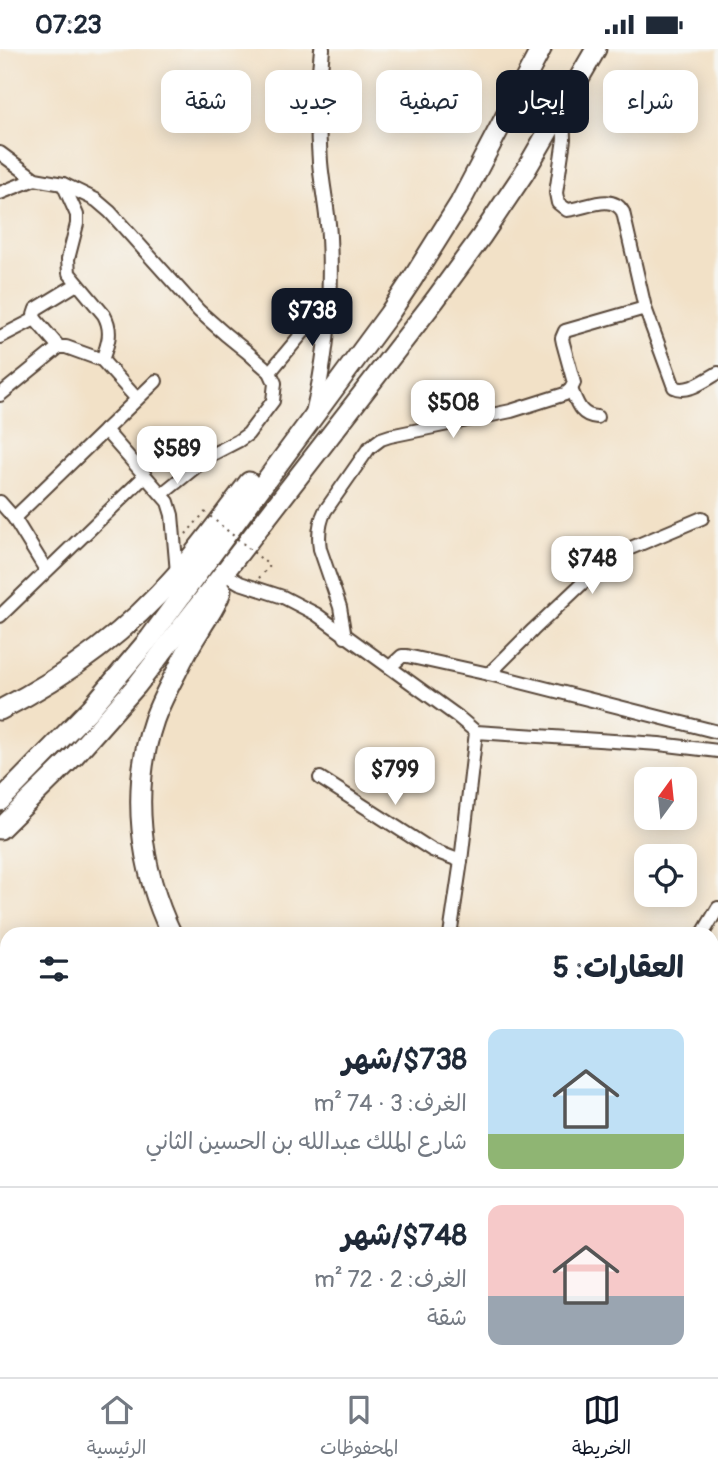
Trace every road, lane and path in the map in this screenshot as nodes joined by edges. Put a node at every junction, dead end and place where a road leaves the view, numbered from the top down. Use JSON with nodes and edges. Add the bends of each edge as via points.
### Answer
{"nodes":[{"id":1,"x":321,"y":49,"type":"edge"},
{"id":2,"x":541,"y":49,"type":"edge"},
{"id":3,"x":596,"y":49,"type":"edge"},
{"id":4,"x":584,"y":70,"type":"edge"},
{"id":5,"x":546,"y":133,"type":"edge"},
{"id":6,"x":564,"y":133,"type":"edge"},
{"id":7,"x":0,"y":153,"type":"edge"},
{"id":8,"x":35,"y":179,"type":"junction"},
{"id":9,"x":63,"y":184,"type":"junction"},
{"id":10,"x":0,"y":193,"type":"edge"},
{"id":11,"x":77,"y":284,"type":"junction"},
{"id":12,"x":329,"y":302,"type":"junction"},
{"id":13,"x":646,"y":308,"type":"junction"},
{"id":14,"x":35,"y":319,"type":"junction"},
{"id":15,"x":0,"y":337,"type":"edge"},
{"id":16,"x":59,"y":347,"type":"junction"},
{"id":17,"x":102,"y":360,"type":"junction"},
{"id":18,"x":270,"y":372,"type":"junction"},
{"id":19,"x":718,"y":373,"type":"edge"},
{"id":20,"x":156,"y":381,"type":"dead end"},
{"id":21,"x":2,"y":389,"type":"edge"},
{"id":22,"x":571,"y":389,"type":"junction"},
{"id":23,"x":137,"y":400,"type":"junction"},
{"id":24,"x":597,"y":417,"type":"dead end"},
{"id":25,"x":307,"y":425,"type":"junction"},
{"id":26,"x":105,"y":430,"type":"junction"},
{"id":27,"x":145,"y":476,"type":"junction"},
{"id":28,"x":162,"y":494,"type":"junction"},
{"id":29,"x":0,"y":502,"type":"edge"},
{"id":30,"x":14,"y":518,"type":"junction"},
{"id":31,"x":702,"y":518,"type":"dead end"},
{"id":32,"x":191,"y":529,"type":"dead end"},
{"id":33,"x":47,"y":570,"type":"junction"},
{"id":34,"x":177,"y":573,"type":"junction"},
{"id":35,"x":223,"y":573,"type":"junction"},
{"id":36,"x":261,"y":575,"type":"dead end"},
{"id":37,"x":0,"y":616,"type":"edge"},
{"id":38,"x":345,"y":637,"type":"junction"},
{"id":39,"x":390,"y":667,"type":"junction"},
{"id":40,"x":489,"y":674,"type":"junction"},
{"id":41,"x":0,"y":710,"type":"edge"},
{"id":42,"x":476,"y":732,"type":"junction"},
{"id":43,"x":718,"y":732,"type":"edge"},
{"id":44,"x":718,"y":751,"type":"edge"},
{"id":45,"x":320,"y":778,"type":"dead end"},
{"id":46,"x":0,"y":801,"type":"edge"},
{"id":47,"x":0,"y":829,"type":"edge"},
{"id":48,"x":461,"y":861,"type":"junction"},
{"id":49,"x":718,"y":908,"type":"edge"},
{"id":50,"x":169,"y":927,"type":"edge"},
{"id":51,"x":451,"y":927,"type":"edge"},
{"id":52,"x":707,"y":927,"type":"edge"}],
"edges":[{"from":1,"to":12,"type":"street","via":[[318,134],[329,233]]},
{"from":2,"to":25,"type":"highway","via":[[437,241]]},
{"from":3,"to":4,"type":"highway"},
{"from":5,"to":35,"type":"highway","via":[[503,205],[435,300]]},
{"from":6,"to":13,"type":"street","via":[[558,204],[567,210],[608,202],[621,208]]},
{"from":7,"to":8,"type":"street"},
{"from":8,"to":9,"type":"street"},
{"from":8,"to":10,"type":"street"},
{"from":9,"to":11,"type":"street","via":[[77,215],[67,266]]},
{"from":9,"to":18,"type":"street","via":[[110,212],[199,311]]},
{"from":11,"to":14,"type":"street","via":[[36,309]]},
{"from":11,"to":17,"type":"street","via":[[108,322],[110,334]]},
{"from":12,"to":18,"type":"street"},
{"from":12,"to":25,"type":"street","via":[[322,373]]},
{"from":13,"to":19,"type":"street","via":[[674,387],[687,390]]},
{"from":13,"to":22,"type":"street","via":[[565,331],[562,338],[574,383]]},
{"from":14,"to":15,"type":"street"},
{"from":14,"to":16,"type":"street"},
{"from":16,"to":17,"type":"street"},
{"from":16,"to":21,"type":"street"},
{"from":17,"to":23,"type":"street"},
{"from":18,"to":28,"type":"street","via":[[276,387],[273,401],[248,434]]},
{"from":20,"to":23,"type":"street"},
{"from":22,"to":24,"type":"street","via":[[582,411]]},
{"from":22,"to":38,"type":"street","via":[[511,411],[390,436],[369,448],[325,511],[318,540]]},
{"from":23,"to":26,"type":"street"},
{"from":25,"to":34,"type":"highway","via":[[275,450]]},
{"from":25,"to":46,"type":"highway","via":[[130,663]]},
{"from":26,"to":27,"type":"street"},
{"from":26,"to":30,"type":"street"},
{"from":27,"to":28,"type":"street"},
{"from":27,"to":33,"type":"street"},
{"from":28,"to":34,"type":"street","via":[[172,515]]},
{"from":29,"to":30,"type":"street"},
{"from":30,"to":33,"type":"street"},
{"from":31,"to":40,"type":"street","via":[[607,560]]},
{"from":32,"to":36,"type":"path","bridge":true,"via":[[205,512],[270,566]]},
{"from":33,"to":37,"type":"street"},
{"from":34,"to":41,"type":"highway","via":[[103,644],[62,675]]},
{"from":35,"to":38,"type":"street","via":[[294,602]]},
{"from":35,"to":47,"type":"highway","via":[[106,721]]},
{"from":35,"to":50,"type":"highway","via":[[218,602],[155,719],[145,763],[144,844],[156,897]]},
{"from":38,"to":39,"type":"street"},
{"from":39,"to":40,"type":"street","via":[[404,655]]},
{"from":39,"to":42,"type":"street"},
{"from":40,"to":43,"type":"street"},
{"from":42,"to":44,"type":"street"},
{"from":42,"to":48,"type":"street"},
{"from":45,"to":48,"type":"street","via":[[432,850]]},
{"from":48,"to":51,"type":"street"},
{"from":49,"to":52,"type":"street"}]}
